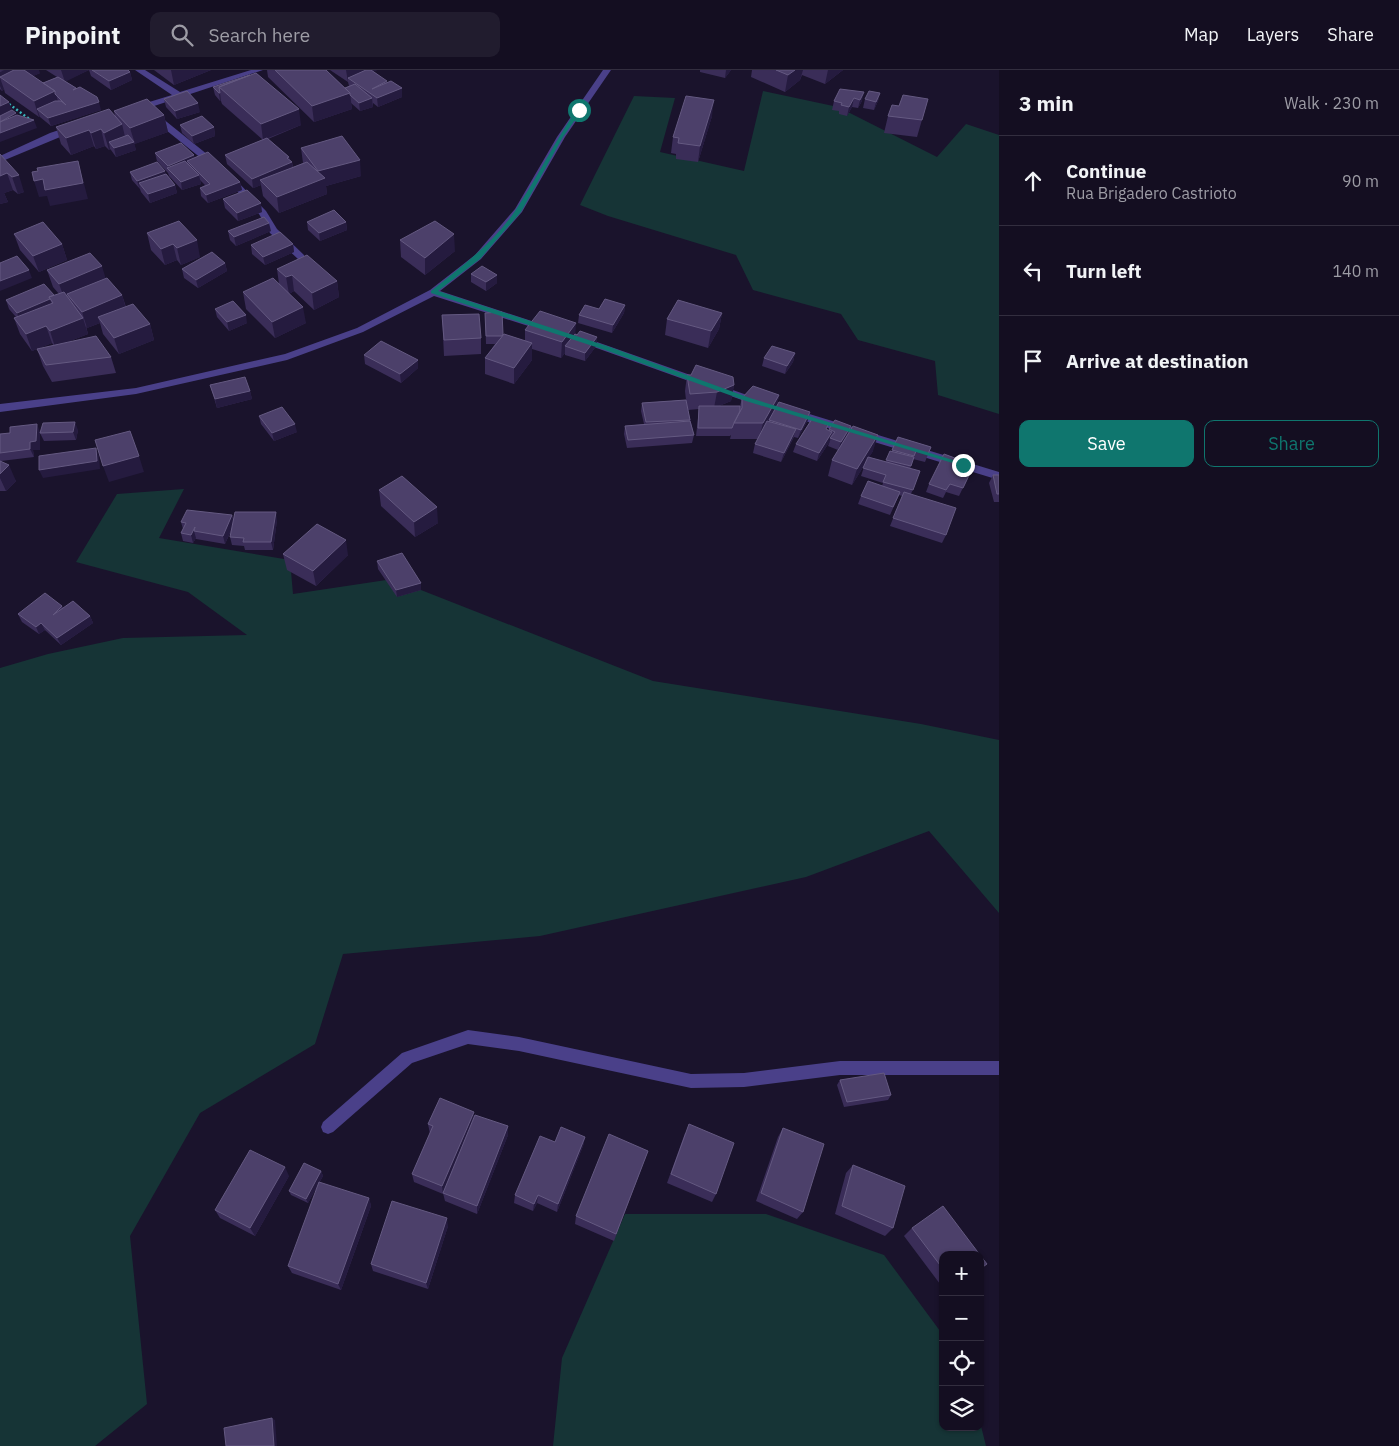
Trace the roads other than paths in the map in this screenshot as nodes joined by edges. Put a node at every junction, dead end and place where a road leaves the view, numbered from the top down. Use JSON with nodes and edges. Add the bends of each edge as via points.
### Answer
{"nodes":[{"id":1,"x":139,"y":70,"type":"edge"},
{"id":2,"x":259,"y":70,"type":"edge"},
{"id":3,"x":607,"y":70,"type":"edge"},
{"id":4,"x":178,"y":95,"type":"junction"},
{"id":5,"x":142,"y":107,"type":"junction"},
{"id":6,"x":124,"y":113,"type":"edge"},
{"id":7,"x":80,"y":127,"type":"edge"},
{"id":8,"x":0,"y":159,"type":"edge"},
{"id":9,"x":301,"y":257,"type":"edge"},
{"id":10,"x":433,"y":292,"type":"junction"},
{"id":11,"x":766,"y":405,"type":"edge"},
{"id":12,"x":0,"y":408,"type":"edge"},
{"id":13,"x":785,"y":411,"type":"edge"},
{"id":14,"x":999,"y":476,"type":"edge"},
{"id":15,"x":999,"y":1068,"type":"edge"},
{"id":16,"x":328,"y":1126,"type":"dead end"}],
"edges":[{"from":1,"to":4,"type":"street"},
{"from":2,"to":4,"type":"street"},
{"from":3,"to":10,"type":"street","via":[[561,137],[519,210],[478,257]]},
{"from":4,"to":5,"type":"street"},
{"from":5,"to":6,"type":"street"},
{"from":5,"to":9,"type":"street","via":[[196,148],[240,188],[263,213],[273,231]]},
{"from":7,"to":8,"type":"street","via":[[53,135]]},
{"from":10,"to":11,"type":"street"},
{"from":10,"to":12,"type":"street","via":[[360,330],[287,357],[136,390]]},
{"from":13,"to":14,"type":"street"},
{"from":15,"to":16,"type":"street","via":[[840,1068],[744,1080],[691,1081],[519,1044],[468,1037],[407,1058]]}]}
